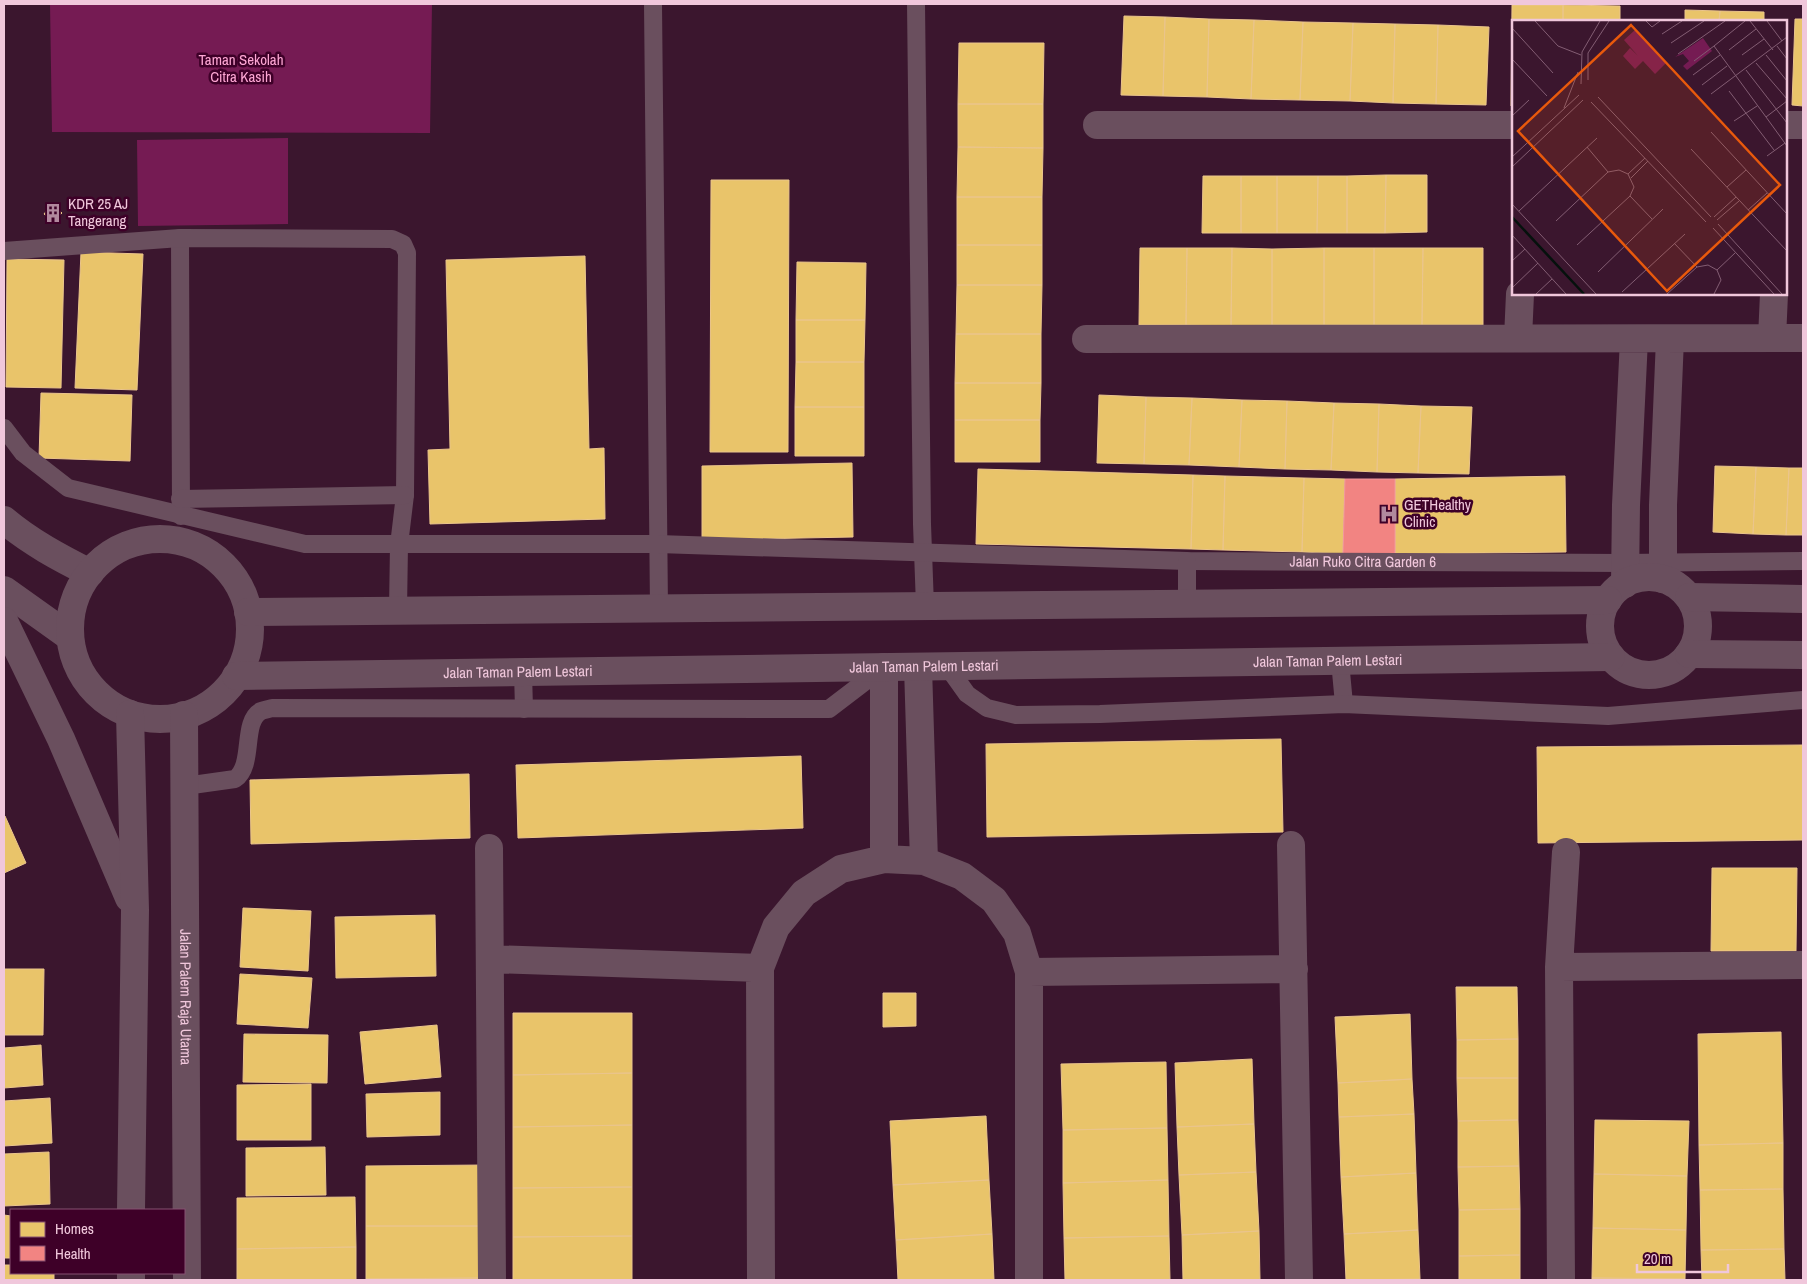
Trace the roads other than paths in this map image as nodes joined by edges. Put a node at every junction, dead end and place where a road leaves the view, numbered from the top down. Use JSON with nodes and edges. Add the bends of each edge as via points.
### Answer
{"nodes":[{"id":1,"x":653,"y":4,"type":"edge"},
{"id":2,"x":916,"y":4,"type":"edge"},
{"id":3,"x":1097,"y":125,"type":"dead end"},
{"id":4,"x":1512,"y":125,"type":"edge"},
{"id":5,"x":1787,"y":125,"type":"edge"},
{"id":6,"x":1803,"y":125,"type":"edge"},
{"id":7,"x":180,"y":238,"type":"junction"},
{"id":8,"x":4,"y":251,"type":"edge"},
{"id":9,"x":1520,"y":295,"type":"edge"},
{"id":10,"x":1774,"y":295,"type":"edge"},
{"id":11,"x":1518,"y":338,"type":"junction"},
{"id":12,"x":1772,"y":338,"type":"junction"},
{"id":13,"x":1803,"y":338,"type":"edge"},
{"id":14,"x":1086,"y":339,"type":"dead end"},
{"id":15,"x":1634,"y":339,"type":"junction"},
{"id":16,"x":1670,"y":339,"type":"junction"},
{"id":17,"x":4,"y":428,"type":"edge"},
{"id":18,"x":405,"y":495,"type":"junction"},
{"id":19,"x":181,"y":507,"type":"junction"},
{"id":20,"x":4,"y":520,"type":"edge"},
{"id":21,"x":399,"y":544,"type":"junction"},
{"id":22,"x":658,"y":544,"type":"junction"},
{"id":23,"x":924,"y":553,"type":"junction"},
{"id":24,"x":1188,"y":561,"type":"junction"},
{"id":25,"x":1803,"y":561,"type":"edge"},
{"id":26,"x":1663,"y":570,"type":"junction"},
{"id":27,"x":90,"y":573,"type":"junction"},
{"id":28,"x":1619,"y":582,"type":"junction"},
{"id":29,"x":4,"y":590,"type":"edge"},
{"id":30,"x":1689,"y":598,"type":"junction"},
{"id":31,"x":1803,"y":599,"type":"edge"},
{"id":32,"x":1187,"y":604,"type":"junction"},
{"id":33,"x":926,"y":606,"type":"junction"},
{"id":34,"x":659,"y":608,"type":"junction"},
{"id":35,"x":398,"y":610,"type":"junction"},
{"id":36,"x":248,"y":612,"type":"junction"},
{"id":37,"x":4,"y":621,"type":"edge"},
{"id":38,"x":70,"y":637,"type":"junction"},
{"id":39,"x":1689,"y":654,"type":"junction"},
{"id":40,"x":1803,"y":655,"type":"edge"},
{"id":41,"x":1611,"y":657,"type":"junction"},
{"id":42,"x":1340,"y":661,"type":"junction"},
{"id":43,"x":948,"y":666,"type":"junction"},
{"id":44,"x":884,"y":667,"type":"junction"},
{"id":45,"x":918,"y":667,"type":"junction"},
{"id":46,"x":523,"y":672,"type":"junction"},
{"id":47,"x":236,"y":676,"type":"junction"},
{"id":48,"x":1803,"y":700,"type":"edge"},
{"id":49,"x":1344,"y":704,"type":"junction"},
{"id":50,"x":524,"y":709,"type":"junction"},
{"id":51,"x":130,"y":714,"type":"junction"},
{"id":52,"x":184,"y":715,"type":"junction"},
{"id":53,"x":185,"y":786,"type":"junction"},
{"id":54,"x":1291,"y":845,"type":"dead end"},
{"id":55,"x":489,"y":848,"type":"dead end"},
{"id":56,"x":1566,"y":852,"type":"dead end"},
{"id":57,"x":884,"y":859,"type":"junction"},
{"id":58,"x":924,"y":861,"type":"junction"},
{"id":59,"x":134,"y":910,"type":"junction"},
{"id":60,"x":490,"y":959,"type":"junction"},
{"id":61,"x":1803,"y":965,"type":"edge"},
{"id":62,"x":1559,"y":967,"type":"junction"},
{"id":63,"x":760,"y":968,"type":"junction"},
{"id":64,"x":1294,"y":969,"type":"junction"},
{"id":65,"x":1030,"y":972,"type":"junction"},
{"id":66,"x":131,"y":1209,"type":"edge"},
{"id":67,"x":187,"y":1280,"type":"edge"},
{"id":68,"x":492,"y":1280,"type":"edge"},
{"id":69,"x":761,"y":1280,"type":"edge"},
{"id":70,"x":1029,"y":1280,"type":"edge"},
{"id":71,"x":1299,"y":1280,"type":"edge"},
{"id":72,"x":1560,"y":1280,"type":"edge"}],
"edges":[{"from":1,"to":22,"type":"lane"},
{"from":2,"to":23,"type":"lane"},
{"from":3,"to":4,"type":"street"},
{"from":5,"to":6,"type":"street"},
{"from":7,"to":8,"type":"lane"},
{"from":7,"to":18,"type":"lane","via":[[392,239],[403,244],[407,253]]},
{"from":7,"to":19,"type":"lane"},
{"from":9,"to":11,"type":"street"},
{"from":10,"to":12,"type":"street"},
{"from":11,"to":14,"type":"street"},
{"from":11,"to":15,"type":"street"},
{"from":12,"to":13,"type":"street"},
{"from":12,"to":16,"type":"street"},
{"from":15,"to":16,"type":"street"},
{"from":15,"to":28,"type":"street"},
{"from":16,"to":26,"type":"street"},
{"from":17,"to":19,"type":"lane","via":[[23,453],[68,488]]},
{"from":18,"to":19,"type":"lane"},
{"from":18,"to":21,"type":"lane"},
{"from":19,"to":21,"type":"lane","name":"Jalan Ruko Citra Garden 6","via":[[306,544]]},
{"from":20,"to":27,"type":"street","via":[[42,548]]},
{"from":21,"to":22,"type":"lane","name":"Jalan Ruko Citra Garden 6"},
{"from":21,"to":35,"type":"lane"},
{"from":22,"to":23,"type":"lane","name":"Jalan Ruko Citra Garden 6"},
{"from":22,"to":34,"type":"lane"},
{"from":23,"to":24,"type":"lane","name":"Jalan Ruko Citra Garden 6"},
{"from":23,"to":33,"type":"lane"},
{"from":24,"to":28,"type":"lane","name":"Jalan Ruko Citra Garden 6"},
{"from":24,"to":32,"type":"lane"},
{"from":25,"to":26,"type":"lane"},
{"from":26,"to":28,"type":"street"},
{"from":26,"to":30,"type":"street"},
{"from":27,"to":36,"type":"street","via":[[106,557],[126,546],[148,540],[182,542],[203,550],[222,563],[239,586]]},
{"from":27,"to":38,"type":"street","via":[[74,603]]},
{"from":28,"to":32,"type":"street"},
{"from":28,"to":41,"type":"street","via":[[1602,614],[1600,629]]},
{"from":29,"to":38,"type":"street"},
{"from":30,"to":31,"type":"street"},
{"from":30,"to":39,"type":"street","via":[[1698,626]]},
{"from":32,"to":33,"type":"street"},
{"from":33,"to":34,"type":"street"},
{"from":34,"to":35,"type":"street"},
{"from":35,"to":36,"type":"street"},
{"from":36,"to":47,"type":"street","via":[[246,656]]},
{"from":37,"to":59,"type":"street","via":[[61,739]]},
{"from":38,"to":51,"type":"street","via":[[80,670],[92,689],[110,704]]},
{"from":39,"to":40,"type":"street"},
{"from":39,"to":41,"type":"street","via":[[1674,668],[1656,675],[1626,670]]},
{"from":41,"to":42,"type":"street","name":"Jalan Taman Palem Lestari"},
{"from":42,"to":43,"type":"street","name":"Jalan Taman Palem Lestari"},
{"from":42,"to":49,"type":"lane"},
{"from":43,"to":45,"type":"street","name":"Jalan Taman Palem Lestari"},
{"from":43,"to":49,"type":"lane","via":[[967,694],[987,708],[1016,715]]},
{"from":44,"to":45,"type":"street","name":"Jalan Taman Palem Lestari"},
{"from":44,"to":46,"type":"street","name":"Jalan Taman Palem Lestari"},
{"from":44,"to":50,"type":"lane","via":[[829,709]]},
{"from":44,"to":57,"type":"street"},
{"from":45,"to":58,"type":"street"},
{"from":46,"to":47,"type":"street","name":"Jalan Taman Palem Lestari"},
{"from":46,"to":50,"type":"lane"},
{"from":47,"to":52,"type":"street","via":[[214,700]]},
{"from":48,"to":49,"type":"lane","via":[[1608,716]]},
{"from":50,"to":53,"type":"lane","via":[[272,708],[260,712],[253,719],[241,775],[235,780]]},
{"from":51,"to":52,"type":"street","via":[[157,718]]},
{"from":51,"to":59,"type":"street"},
{"from":52,"to":53,"type":"street","name":"Jalan Palem Raja Utama"},
{"from":53,"to":67,"type":"street","name":"Jalan Palem Raja Utama"},
{"from":54,"to":64,"type":"street"},
{"from":55,"to":60,"type":"street"},
{"from":56,"to":62,"type":"street"},
{"from":57,"to":58,"type":"street"},
{"from":57,"to":63,"type":"street","via":[[841,869],[804,893],[776,927]]},
{"from":58,"to":65,"type":"street","via":[[962,876],[994,900],[1017,933]]},
{"from":59,"to":66,"type":"street"},
{"from":60,"to":63,"type":"street"},
{"from":60,"to":68,"type":"street"},
{"from":61,"to":62,"type":"street"},
{"from":62,"to":72,"type":"street"},
{"from":63,"to":69,"type":"street"},
{"from":64,"to":65,"type":"street"},
{"from":64,"to":71,"type":"street"},
{"from":65,"to":70,"type":"street"}]}
